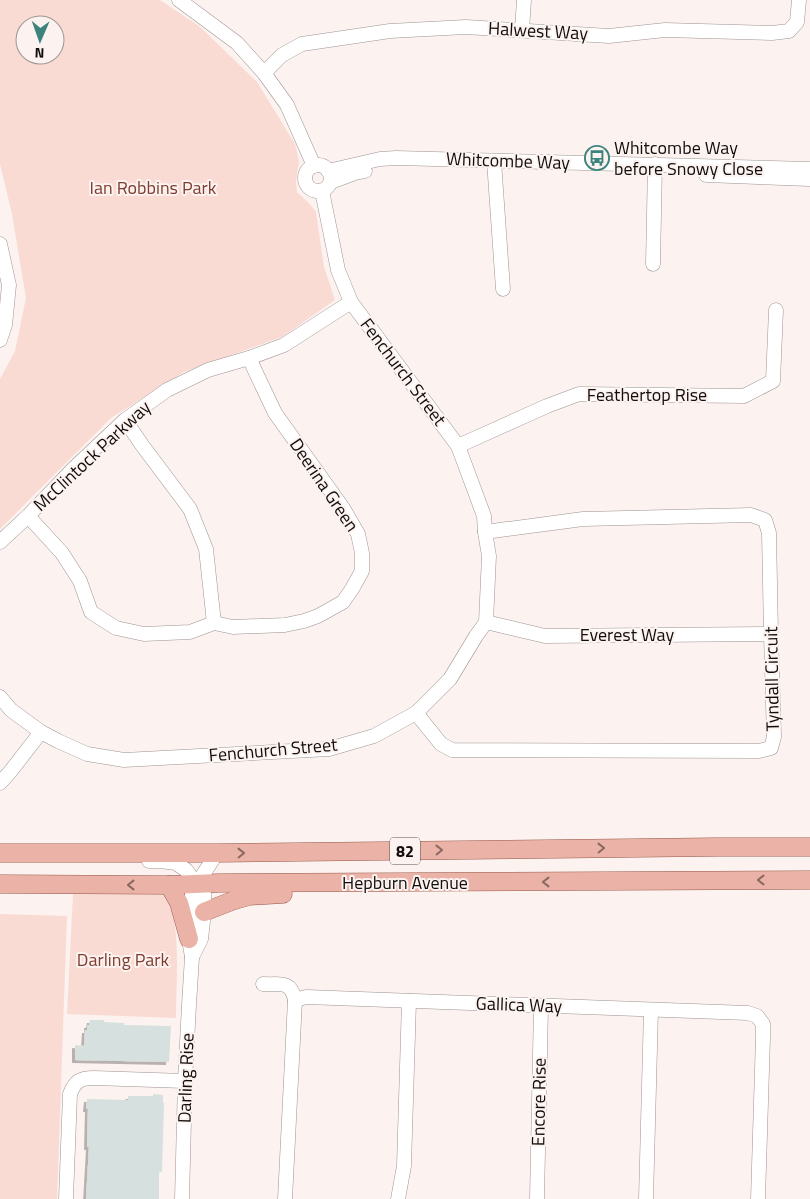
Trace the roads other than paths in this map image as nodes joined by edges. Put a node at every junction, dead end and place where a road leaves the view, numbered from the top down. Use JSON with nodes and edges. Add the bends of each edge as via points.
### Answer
{"nodes":[{"id":1,"x":179,"y":0,"type":"edge"},
{"id":2,"x":524,"y":0,"type":"edge"},
{"id":3,"x":799,"y":0,"type":"edge"},
{"id":4,"x":522,"y":30,"type":"junction"},
{"id":5,"x":264,"y":73,"type":"junction"},
{"id":6,"x":495,"y":165,"type":"junction"},
{"id":7,"x":314,"y":166,"type":"junction"},
{"id":8,"x":655,"y":169,"type":"junction"},
{"id":9,"x":810,"y":169,"type":"edge"},
{"id":10,"x":810,"y":179,"type":"edge"},
{"id":11,"x":327,"y":181,"type":"junction"},
{"id":12,"x":0,"y":244,"type":"edge"},
{"id":13,"x":653,"y":264,"type":"dead end"},
{"id":14,"x":503,"y":289,"type":"dead end"},
{"id":15,"x":351,"y":302,"type":"junction"},
{"id":16,"x":776,"y":310,"type":"dead end"},
{"id":17,"x":0,"y":340,"type":"edge"},
{"id":18,"x":250,"y":358,"type":"junction"},
{"id":19,"x":126,"y":420,"type":"junction"},
{"id":20,"x":458,"y":446,"type":"junction"},
{"id":21,"x":28,"y":516,"type":"junction"},
{"id":22,"x":485,"y":532,"type":"junction"},
{"id":23,"x":0,"y":542,"type":"edge"},
{"id":24,"x":486,"y":622,"type":"junction"},
{"id":25,"x":214,"y":623,"type":"junction"},
{"id":26,"x":771,"y":634,"type":"junction"},
{"id":27,"x":0,"y":697,"type":"edge"},
{"id":28,"x":416,"y":713,"type":"junction"},
{"id":29,"x":41,"y":732,"type":"junction"},
{"id":30,"x":0,"y":783,"type":"edge"},
{"id":31,"x":810,"y":838,"type":"edge"},
{"id":32,"x":718,"y":847,"type":"junction"},
{"id":33,"x":810,"y":847,"type":"edge"},
{"id":34,"x":0,"y":853,"type":"edge"},
{"id":35,"x":19,"y":853,"type":"junction"},
{"id":36,"x":218,"y":853,"type":"junction"},
{"id":37,"x":810,"y":880,"type":"edge"},
{"id":38,"x":385,"y":883,"type":"junction"},
{"id":39,"x":0,"y":884,"type":"edge"},
{"id":40,"x":197,"y":884,"type":"junction"},
{"id":41,"x":169,"y":885,"type":"junction"},
{"id":42,"x":204,"y":912,"type":"junction"},
{"id":43,"x":189,"y":939,"type":"junction"},
{"id":44,"x":192,"y":957,"type":"junction"},
{"id":45,"x":263,"y":984,"type":"dead end"},
{"id":46,"x":294,"y":1000,"type":"junction"},
{"id":47,"x":408,"y":1000,"type":"junction"},
{"id":48,"x":540,"y":1006,"type":"junction"},
{"id":49,"x":651,"y":1010,"type":"junction"},
{"id":50,"x":185,"y":1081,"type":"junction"},
{"id":51,"x":66,"y":1199,"type":"edge"},
{"id":52,"x":182,"y":1199,"type":"edge"},
{"id":53,"x":285,"y":1199,"type":"edge"},
{"id":54,"x":398,"y":1199,"type":"edge"},
{"id":55,"x":537,"y":1199,"type":"edge"},
{"id":56,"x":646,"y":1199,"type":"edge"},
{"id":57,"x":758,"y":1199,"type":"edge"}],
"edges":[{"from":1,"to":5,"type":"street","via":[[237,43]]},
{"from":2,"to":4,"type":"street"},
{"from":3,"to":4,"type":"street","name":"Halwest Way","via":[[797,22],[789,31],[772,33],[665,30],[608,36]]},
{"from":4,"to":5,"type":"street","name":"Halwest Way","via":[[466,27],[390,31],[302,44],[282,55]]},
{"from":5,"to":7,"type":"street","via":[[287,105]]},
{"from":6,"to":8,"type":"street","name":"Whitcombe Way"},
{"from":6,"to":11,"type":"street","name":"Whitcombe Way","via":[[383,167]]},
{"from":6,"to":14,"type":"street"},
{"from":7,"to":11,"type":"street","via":[[324,167]]},
{"from":7,"to":11,"type":"street","via":[[305,174],[305,182],[310,189],[318,191]]},
{"from":8,"to":9,"type":"street","name":"Whitcombe Way"},
{"from":8,"to":10,"type":"street","name":"Whitcombe Way"},
{"from":8,"to":13,"type":"street"},
{"from":11,"to":15,"type":"street","name":"Fenchurch Street","via":[[338,270]]},
{"from":12,"to":17,"type":"street","via":[[10,286]]},
{"from":15,"to":18,"type":"street","name":"McClintock Parkway","via":[[284,345]]},
{"from":15,"to":20,"type":"street","name":"Fenchurch Street"},
{"from":16,"to":20,"type":"street","name":"Feathertop Rise","via":[[773,381],[744,396],[579,394]]},
{"from":18,"to":19,"type":"street","name":"McClintock Parkway","via":[[208,370],[167,390]]},
{"from":18,"to":25,"type":"street","name":"Deerina Green","via":[[275,413],[344,508],[358,534],[362,571],[342,602],[304,621],[285,625]]},
{"from":19,"to":21,"type":"street","name":"McClintock Parkway"},
{"from":19,"to":25,"type":"street","via":[[190,509],[206,549]]},
{"from":20,"to":22,"type":"street","name":"Fenchurch Street","via":[[484,516]]},
{"from":21,"to":23,"type":"street","name":"McClintock Parkway"},
{"from":21,"to":25,"type":"street","via":[[62,553],[80,581],[91,612],[116,628],[144,634],[190,632]]},
{"from":22,"to":24,"type":"street","name":"Fenchurch Street","via":[[490,556]]},
{"from":22,"to":26,"type":"street","name":"Tyndall Circuit","via":[[583,519],[751,515],[765,520],[769,533]]},
{"from":24,"to":26,"type":"street","name":"Everest Way","via":[[545,636]]},
{"from":24,"to":28,"type":"street","name":"Fenchurch Street","via":[[450,679]]},
{"from":26,"to":28,"type":"street","name":"Tyndall Circuit","via":[[774,737],[771,748],[759,751],[452,750],[441,744]]},
{"from":27,"to":29,"type":"street","name":"Fenchurch Street","via":[[11,710]]},
{"from":28,"to":29,"type":"street","name":"Fenchurch Street","via":[[374,736],[329,749],[124,760],[87,754]]},
{"from":29,"to":30,"type":"street"},
{"from":31,"to":32,"type":"main road","via":[[764,836],[732,840]]},
{"from":32,"to":33,"type":"main road","name":"Hepburn Avenue","number":"82"},
{"from":36,"to":32,"type":"main road","name":"Hepburn Avenue","number":"82","one_way":true},
{"from":34,"to":35,"type":"main road","name":"Hepburn Avenue","number":"82"},
{"from":35,"to":36,"type":"main road","name":"Hepburn Avenue","number":"82"},
{"from":35,"to":40,"type":"street","name":"Darling Rise","via":[[28,858],[52,861],[160,860],[176,863]]},
{"from":36,"to":40,"type":"street","name":"Darling Rise"},
{"from":37,"to":38,"type":"main road","name":"Hepburn Avenue","number":"82","one_way":true},
{"from":38,"to":40,"type":"main road","name":"Hepburn Avenue","number":"82"},
{"from":38,"to":42,"type":"main road","via":[[363,890],[249,896]]},
{"from":41,"to":39,"type":"main road","name":"Hepburn Avenue","number":"82","one_way":true},
{"from":40,"to":41,"type":"main road","name":"Hepburn Avenue","number":"82"},
{"from":40,"to":42,"type":"street","name":"Darling Rise","via":[[204,894]]},
{"from":40,"to":43,"type":"street","name":"Darling Rise","via":[[192,894]]},
{"from":41,"to":43,"type":"main road"},
{"from":42,"to":44,"type":"street","name":"Darling Rise","via":[[201,939]]},
{"from":43,"to":44,"type":"street","name":"Darling Rise"},
{"from":44,"to":50,"type":"street","name":"Darling Rise"},
{"from":45,"to":46,"type":"street","via":[[287,985]]},
{"from":46,"to":47,"type":"street","name":"Gallica Way","via":[[306,997]]},
{"from":46,"to":53,"type":"street"},
{"from":47,"to":48,"type":"street","name":"Gallica Way"},
{"from":47,"to":54,"type":"street","via":[[404,1166]]},
{"from":48,"to":49,"type":"street","name":"Gallica Way"},
{"from":48,"to":55,"type":"street","name":"Encore Rise"},
{"from":49,"to":56,"type":"street"},
{"from":49,"to":57,"type":"street","name":"Gallica Way","via":[[748,1013],[757,1016],[763,1024]]},
{"from":50,"to":51,"type":"street","via":[[94,1078],[78,1081],[70,1094]]},
{"from":50,"to":52,"type":"street","name":"Darling Rise"}]}
